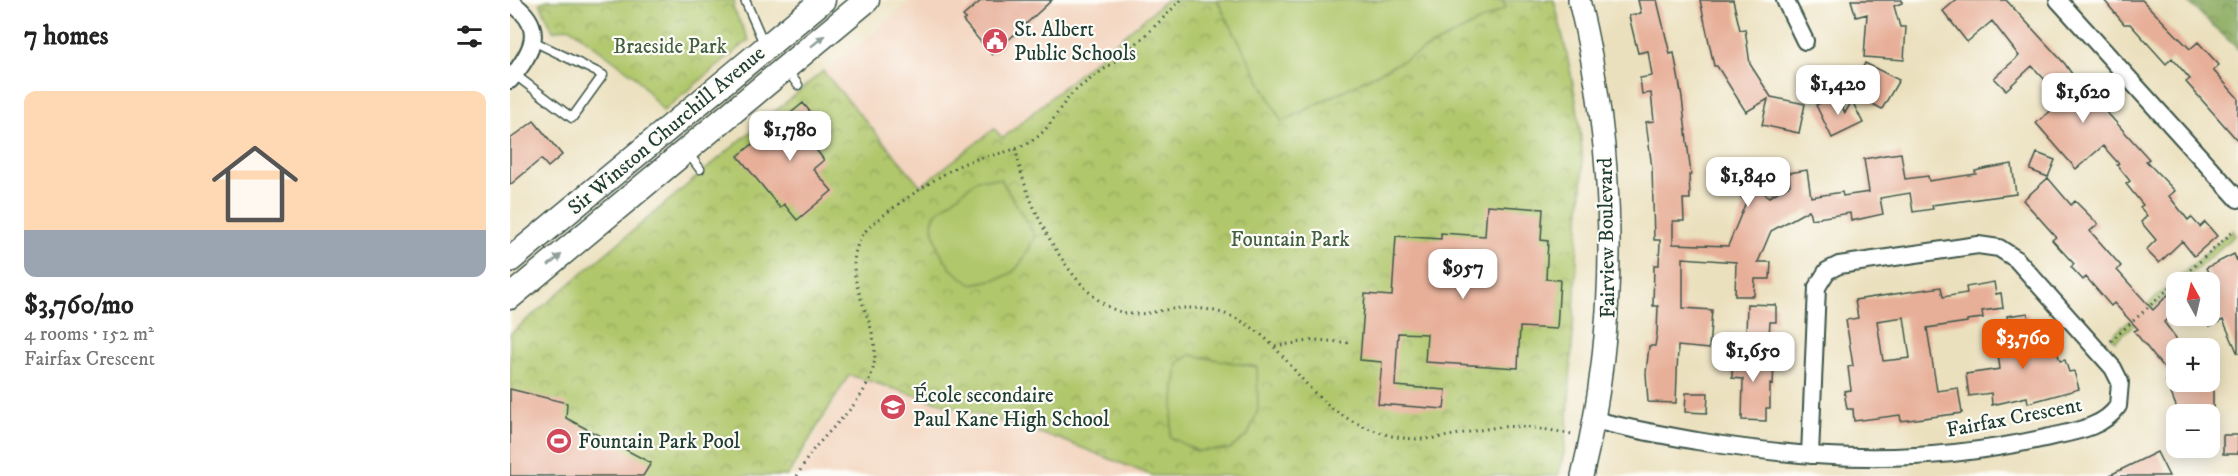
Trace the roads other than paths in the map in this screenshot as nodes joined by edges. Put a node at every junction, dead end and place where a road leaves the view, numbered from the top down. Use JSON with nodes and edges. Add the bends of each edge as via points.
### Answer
{"nodes":[{"id":1,"x":745,"y":0,"type":"edge"},
{"id":2,"x":823,"y":0,"type":"edge"},
{"id":3,"x":867,"y":0,"type":"edge"},
{"id":4,"x":1579,"y":0,"type":"edge"},
{"id":5,"x":1785,"y":0,"type":"edge"},
{"id":6,"x":2058,"y":0,"type":"edge"},
{"id":7,"x":510,"y":2,"type":"edge"},
{"id":8,"x":533,"y":41,"type":"junction"},
{"id":9,"x":1804,"y":41,"type":"dead end"},
{"id":10,"x":766,"y":47,"type":"junction"},
{"id":11,"x":512,"y":77,"type":"edge"},
{"id":12,"x":2238,"y":199,"type":"edge"},
{"id":13,"x":510,"y":260,"type":"edge"},
{"id":14,"x":510,"y":297,"type":"edge"},
{"id":15,"x":1595,"y":420,"type":"junction"},
{"id":16,"x":1810,"y":455,"type":"junction"},
{"id":17,"x":1582,"y":476,"type":"edge"}],
"edges":[{"from":1,"to":10,"type":"lane"},
{"from":2,"to":10,"type":"main road","name":"Sir Winston Churchill Avenue"},
{"from":14,"to":3,"type":"main road","name":"Sir Winston Churchill Avenue","one_way":true,"via":[[693,160],[792,76]]},
{"from":4,"to":15,"type":"street","name":"Fairview Boulevard","via":[[1595,71],[1607,173],[1610,278]]},
{"from":5,"to":9,"type":"street"},
{"from":6,"to":12,"type":"street"},
{"from":7,"to":8,"type":"street","via":[[529,20]]},
{"from":8,"to":11,"type":"street","via":[[528,57]]},
{"from":8,"to":11,"type":"lane","via":[[603,75],[572,117]]},
{"from":10,"to":13,"type":"main road","name":"Sir Winston Churchill Avenue"},
{"from":15,"to":16,"type":"street","name":"Fairfax Crescent","via":[[1772,453]]},
{"from":15,"to":17,"type":"street","name":"Fairview Boulevard"},
{"from":16,"to":16,"type":"street","name":"Fairfax Crescent","via":[[1862,459],[1936,455],[2059,434],[2107,419],[2118,406],[2120,382],[2113,368],[2016,259],[1999,248],[1978,244],[1839,265],[1827,271],[1817,287]]}]}
